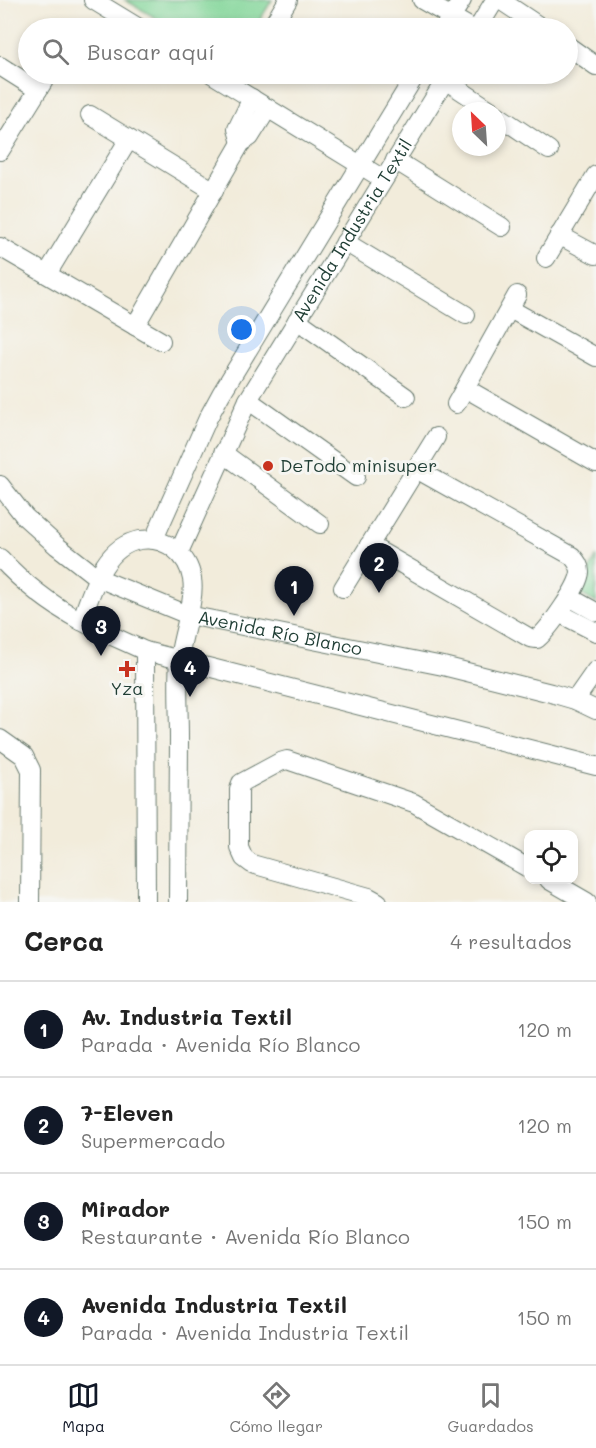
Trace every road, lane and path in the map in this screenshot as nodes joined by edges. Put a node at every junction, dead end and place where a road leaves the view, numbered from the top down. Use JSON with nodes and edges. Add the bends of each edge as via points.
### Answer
{"nodes":[{"id":1,"x":93,"y":0,"type":"edge"},
{"id":2,"x":288,"y":0,"type":"edge"},
{"id":3,"x":422,"y":0,"type":"edge"},
{"id":4,"x":462,"y":0,"type":"edge"},
{"id":5,"x":498,"y":0,"type":"edge"},
{"id":6,"x":123,"y":18,"type":"edge"},
{"id":7,"x":277,"y":18,"type":"edge"},
{"id":8,"x":442,"y":18,"type":"edge"},
{"id":9,"x":451,"y":18,"type":"edge"},
{"id":10,"x":485,"y":18,"type":"edge"},
{"id":11,"x":526,"y":18,"type":"edge"},
{"id":12,"x":578,"y":54,"type":"edge"},
{"id":13,"x":0,"y":66,"type":"edge"},
{"id":14,"x":596,"y":66,"type":"edge"},
{"id":15,"x":18,"y":77,"type":"edge"},
{"id":16,"x":28,"y":84,"type":"edge"},
{"id":17,"x":42,"y":84,"type":"edge"},
{"id":18,"x":243,"y":84,"type":"edge"},
{"id":19,"x":410,"y":84,"type":"edge"},
{"id":20,"x":443,"y":84,"type":"edge"},
{"id":21,"x":456,"y":84,"type":"edge"},
{"id":22,"x":38,"y":90,"type":"junction"},
{"id":23,"x":480,"y":102,"type":"edge"},
{"id":24,"x":260,"y":103,"type":"junction"},
{"id":25,"x":90,"y":115,"type":"dead end"},
{"id":26,"x":506,"y":121,"type":"edge"},
{"id":27,"x":129,"y":139,"type":"junction"},
{"id":28,"x":549,"y":150,"type":"dead end"},
{"id":29,"x":0,"y":151,"type":"edge"},
{"id":30,"x":395,"y":160,"type":"junction"},
{"id":31,"x":359,"y":165,"type":"junction"},
{"id":32,"x":596,"y":175,"type":"edge"},
{"id":33,"x":383,"y":179,"type":"junction"},
{"id":34,"x":214,"y":191,"type":"junction"},
{"id":35,"x":502,"y":227,"type":"dead end"},
{"id":36,"x":559,"y":235,"type":"junction"},
{"id":37,"x":345,"y":242,"type":"junction"},
{"id":38,"x":0,"y":247,"type":"edge"},
{"id":39,"x":596,"y":255,"type":"edge"},
{"id":40,"x":546,"y":258,"type":"dead end"},
{"id":41,"x":47,"y":274,"type":"junction"},
{"id":42,"x":466,"y":315,"type":"dead end"},
{"id":43,"x":297,"y":320,"type":"junction"},
{"id":44,"x":135,"y":326,"type":"junction"},
{"id":45,"x":161,"y":341,"type":"dead end"},
{"id":46,"x":596,"y":357,"type":"edge"},
{"id":47,"x":406,"y":397,"type":"dead end"},
{"id":48,"x":248,"y":400,"type":"junction"},
{"id":49,"x":436,"y":437,"type":"dead end"},
{"id":50,"x":223,"y":453,"type":"junction"},
{"id":51,"x":596,"y":463,"type":"edge"},
{"id":52,"x":416,"y":469,"type":"junction"},
{"id":53,"x":357,"y":477,"type":"dead end"},
{"id":54,"x":0,"y":485,"type":"edge"},
{"id":55,"x":320,"y":525,"type":"dead end"},
{"id":56,"x":154,"y":540,"type":"junction"},
{"id":57,"x":369,"y":545,"type":"junction"},
{"id":58,"x":179,"y":552,"type":"junction"},
{"id":59,"x":0,"y":558,"type":"edge"},
{"id":60,"x":98,"y":578,"type":"junction"},
{"id":61,"x":343,"y":588,"type":"dead end"},
{"id":62,"x":569,"y":597,"type":"junction"},
{"id":63,"x":596,"y":612,"type":"edge"},
{"id":64,"x":559,"y":613,"type":"junction"},
{"id":65,"x":188,"y":615,"type":"junction"},
{"id":66,"x":81,"y":621,"type":"junction"},
{"id":67,"x":596,"y":632,"type":"edge"},
{"id":68,"x":145,"y":651,"type":"junction"},
{"id":69,"x":179,"y":660,"type":"junction"},
{"id":70,"x":596,"y":670,"type":"edge"},
{"id":71,"x":575,"y":700,"type":"junction"},
{"id":72,"x":596,"y":710,"type":"edge"},
{"id":73,"x":0,"y":739,"type":"edge"},
{"id":74,"x":596,"y":766,"type":"edge"},
{"id":75,"x":524,"y":866,"type":"edge"},
{"id":76,"x":557,"y":884,"type":"edge"},
{"id":77,"x":30,"y":902,"type":"edge"},
{"id":78,"x":146,"y":902,"type":"edge"},
{"id":79,"x":178,"y":902,"type":"edge"},
{"id":80,"x":378,"y":902,"type":"edge"},
{"id":81,"x":587,"y":902,"type":"edge"}],
"edges":[{"from":1,"to":6,"type":"street"},
{"from":2,"to":7,"type":"street"},
{"from":3,"to":8,"type":"street"},
{"from":4,"to":9,"type":"street"},
{"from":5,"to":10,"type":"street"},
{"from":5,"to":11,"type":"street"},
{"from":12,"to":14,"type":"street"},
{"from":13,"to":15,"type":"street"},
{"from":16,"to":22,"type":"street"},
{"from":17,"to":22,"type":"street"},
{"from":18,"to":24,"type":"street"},
{"from":19,"to":31,"type":"street","name":"Avenida Industria Textil"},
{"from":20,"to":30,"type":"street","name":"Avenida Industria Textil"},
{"from":21,"to":23,"type":"street"},
{"from":22,"to":29,"type":"street"},
{"from":24,"to":31,"type":"street"},
{"from":24,"to":34,"type":"street","via":[[250,137],[241,143]]},
{"from":25,"to":27,"type":"street"},
{"from":26,"to":28,"type":"street"},
{"from":27,"to":34,"type":"street"},
{"from":27,"to":41,"type":"street"},
{"from":30,"to":33,"type":"street","name":"Avenida Industria Textil"},
{"from":30,"to":35,"type":"street"},
{"from":31,"to":33,"type":"street"},
{"from":31,"to":56,"type":"street","name":"Avenida Industria Textil","via":[[220,394]]},
{"from":32,"to":36,"type":"street"},
{"from":33,"to":37,"type":"street","name":"Avenida Industria Textil"},
{"from":34,"to":44,"type":"street"},
{"from":36,"to":39,"type":"street"},
{"from":36,"to":40,"type":"street"},
{"from":37,"to":42,"type":"street"},
{"from":37,"to":43,"type":"street","name":"Avenida Industria Textil"},
{"from":38,"to":41,"type":"street"},
{"from":41,"to":44,"type":"street"},
{"from":43,"to":47,"type":"street"},
{"from":43,"to":48,"type":"street","name":"Avenida Industria Textil"},
{"from":44,"to":45,"type":"street"},
{"from":46,"to":51,"type":"street","via":[[514,302],[461,396]]},
{"from":48,"to":50,"type":"street","name":"Avenida Industria Textil"},
{"from":48,"to":53,"type":"street"},
{"from":49,"to":52,"type":"street"},
{"from":50,"to":55,"type":"street"},
{"from":50,"to":58,"type":"street","name":"Avenida Industria Textil"},
{"from":52,"to":57,"type":"street"},
{"from":52,"to":62,"type":"street","via":[[572,556],[579,564],[580,574]]},
{"from":54,"to":60,"type":"street","name":"Avenida Río Blanco","via":[[33,524]]},
{"from":56,"to":58,"type":"street"},
{"from":56,"to":60,"type":"street","via":[[138,540],[121,547]]},
{"from":57,"to":61,"type":"street"},
{"from":57,"to":64,"type":"street","via":[[530,639],[543,634]]},
{"from":58,"to":65,"type":"street","via":[[192,580]]},
{"from":59,"to":66,"type":"street","via":[[45,598]]},
{"from":60,"to":65,"type":"street","name":"Avenida Río Blanco"},
{"from":60,"to":66,"type":"street"},
{"from":62,"to":63,"type":"street"},
{"from":62,"to":64,"type":"street"},
{"from":64,"to":67,"type":"street"},
{"from":65,"to":69,"type":"street"},
{"from":65,"to":71,"type":"street","name":"Avenida Río Blanco","via":[[443,666]]},
{"from":66,"to":68,"type":"street"},
{"from":68,"to":69,"type":"street"},
{"from":68,"to":78,"type":"street"},
{"from":69,"to":74,"type":"street"},
{"from":69,"to":79,"type":"street"},
{"from":70,"to":71,"type":"street"},
{"from":71,"to":72,"type":"street","name":"Avenida Río Blanco"},
{"from":73,"to":77,"type":"street","via":[[24,756],[31,770]]},
{"from":75,"to":80,"type":"street","via":[[414,803],[287,760],[241,783],[239,847],[244,858],[252,864]]},
{"from":76,"to":81,"type":"street"}]}
